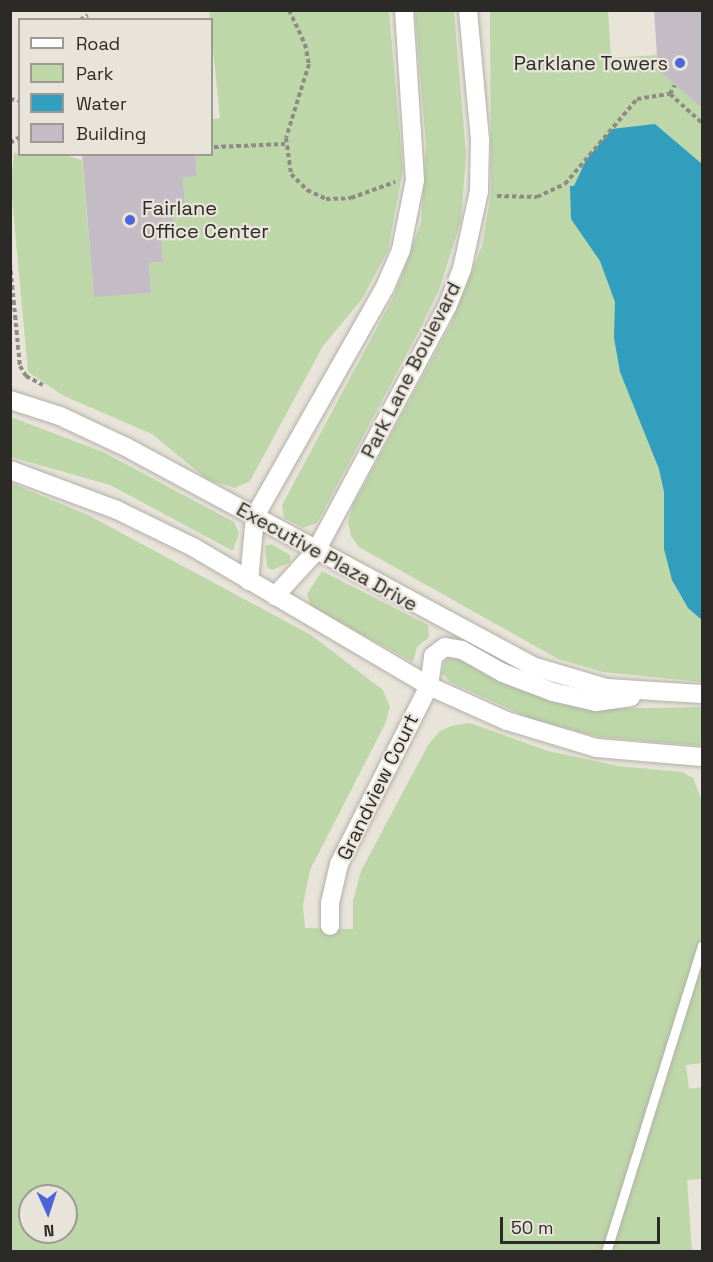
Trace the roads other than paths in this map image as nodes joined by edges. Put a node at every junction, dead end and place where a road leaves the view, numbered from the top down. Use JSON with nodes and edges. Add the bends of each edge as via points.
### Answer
{"nodes":[{"id":1,"x":404,"y":10,"type":"edge"},
{"id":2,"x":468,"y":10,"type":"edge"},
{"id":3,"x":10,"y":400,"type":"edge"},
{"id":4,"x":10,"y":470,"type":"edge"},
{"id":5,"x":255,"y":516,"type":"junction"},
{"id":6,"x":316,"y":551,"type":"junction"},
{"id":7,"x":249,"y":581,"type":"junction"},
{"id":8,"x":275,"y":596,"type":"junction"},
{"id":9,"x":429,"y":686,"type":"junction"},
{"id":10,"x":651,"y":694,"type":"junction"},
{"id":11,"x":702,"y":694,"type":"edge"},
{"id":12,"x":702,"y":758,"type":"edge"},
{"id":13,"x":330,"y":926,"type":"dead end"},
{"id":14,"x":702,"y":946,"type":"edge"},
{"id":15,"x":606,"y":1251,"type":"edge"}],
"edges":[{"from":1,"to":5,"type":"street","via":[[415,180],[401,250],[385,287]]},
{"from":2,"to":6,"type":"street","name":"Park Lane Boulevard","via":[[480,140],[480,191],[462,269],[447,307]]},
{"from":3,"to":5,"type":"street","name":"Executive Plaza Drive","via":[[60,416],[126,447]]},
{"from":4,"to":7,"type":"street","via":[[117,510],[193,547]]},
{"from":5,"to":6,"type":"street","name":"Executive Plaza Drive"},
{"from":5,"to":7,"type":"street"},
{"from":6,"to":8,"type":"street","name":"Park Lane Boulevard"},
{"from":6,"to":10,"type":"street","name":"Executive Plaza Drive","via":[[536,667],[606,688]]},
{"from":7,"to":8,"type":"street"},
{"from":8,"to":9,"type":"street"},
{"from":9,"to":10,"type":"street","name":"Executive Plaza Drive","via":[[433,656],[445,647],[462,650],[503,673],[554,692],[596,702]]},
{"from":9,"to":12,"type":"street","via":[[507,721],[561,739],[650,755]]},
{"from":9,"to":13,"type":"street","name":"Grandview Court","via":[[339,864],[330,903]]},
{"from":10,"to":11,"type":"street","name":"Executive Plaza Drive"},
{"from":14,"to":15,"type":"lane"}]}
